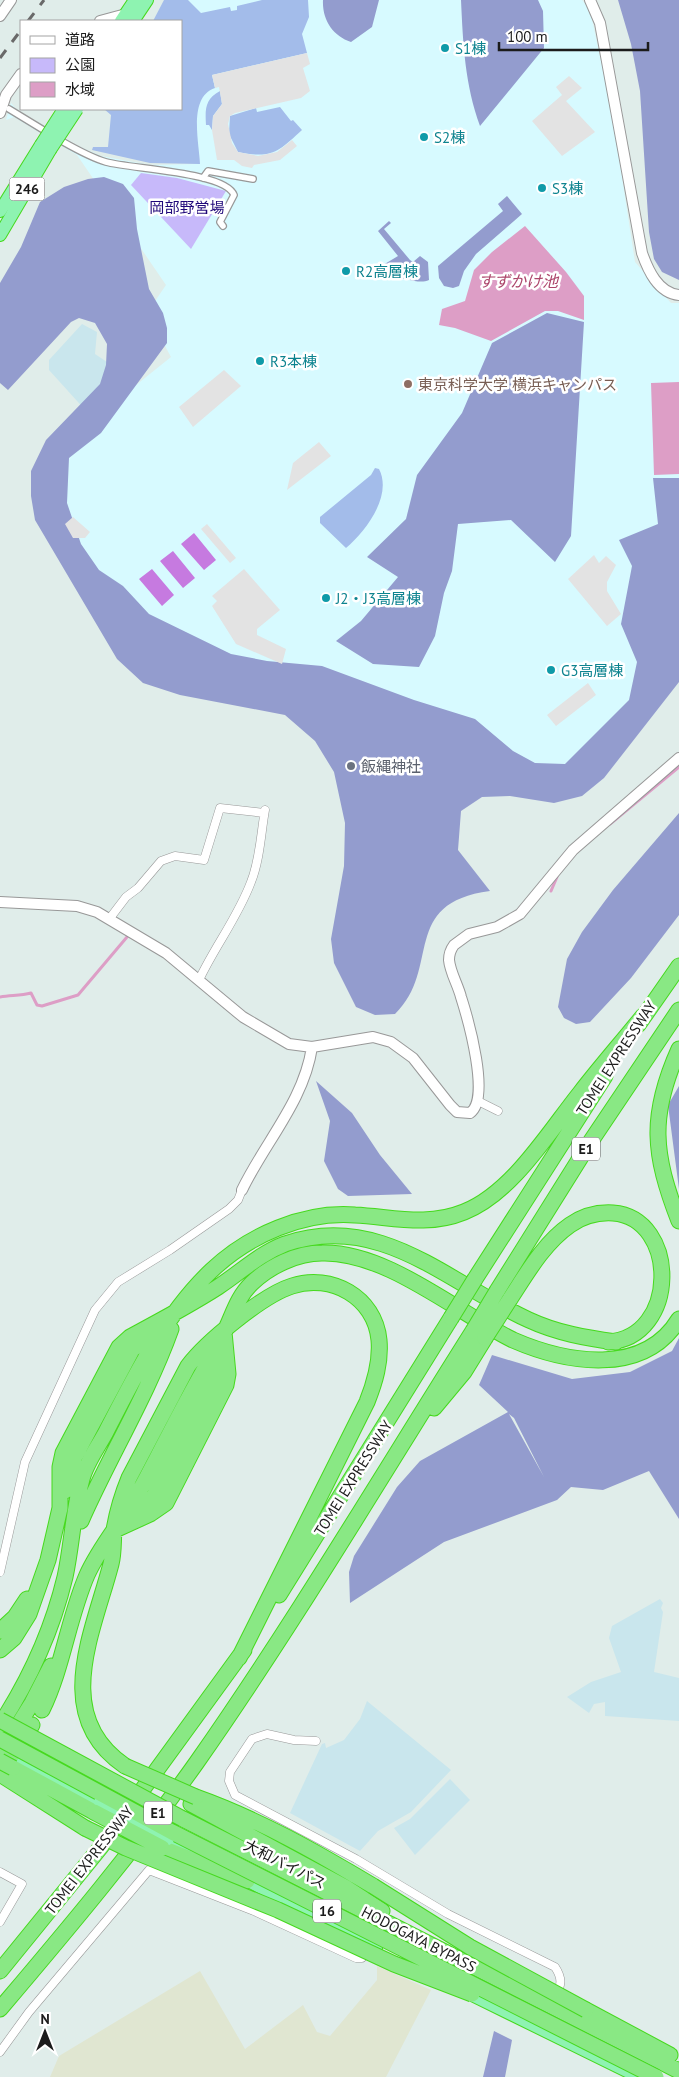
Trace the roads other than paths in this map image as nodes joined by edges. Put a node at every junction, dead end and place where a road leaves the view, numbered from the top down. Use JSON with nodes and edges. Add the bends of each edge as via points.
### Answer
{"nodes":[{"id":1,"x":11,"y":0,"type":"edge"},
{"id":2,"x":134,"y":0,"type":"edge"},
{"id":3,"x":147,"y":0,"type":"edge"},
{"id":4,"x":590,"y":0,"type":"edge"},
{"id":5,"x":0,"y":16,"type":"edge"},
{"id":6,"x":127,"y":19,"type":"edge"},
{"id":7,"x":114,"y":20,"type":"edge"},
{"id":8,"x":20,"y":76,"type":"edge"},
{"id":9,"x":3,"y":103,"type":"edge"},
{"id":10,"x":64,"y":110,"type":"edge"},
{"id":11,"x":76,"y":110,"type":"edge"},
{"id":12,"x":46,"y":147,"type":"junction"},
{"id":13,"x":203,"y":178,"type":"junction"},
{"id":14,"x":252,"y":179,"type":"dead end"},
{"id":15,"x":0,"y":211,"type":"edge"},
{"id":16,"x":223,"y":226,"type":"dead end"},
{"id":17,"x":0,"y":235,"type":"edge"},
{"id":18,"x":679,"y":295,"type":"edge"},
{"id":19,"x":679,"y":758,"type":"edge"},
{"id":20,"x":0,"y":902,"type":"edge"},
{"id":21,"x":110,"y":918,"type":"junction"},
{"id":22,"x":679,"y":966,"type":"edge"},
{"id":23,"x":198,"y":980,"type":"junction"},
{"id":24,"x":679,"y":1010,"type":"edge"},
{"id":25,"x":644,"y":1016,"type":"junction"},
{"id":26,"x":312,"y":1047,"type":"junction"},
{"id":27,"x":679,"y":1049,"type":"edge"},
{"id":28,"x":478,"y":1101,"type":"junction"},
{"id":29,"x":498,"y":1111,"type":"dead end"},
{"id":30,"x":242,"y":1190,"type":"joint"},
{"id":31,"x":679,"y":1221,"type":"edge"},
{"id":32,"x":177,"y":1312,"type":"junction"},
{"id":33,"x":679,"y":1319,"type":"edge"},
{"id":34,"x":224,"y":1332,"type":"junction"},
{"id":35,"x":479,"y":1334,"type":"junction"},
{"id":36,"x":76,"y":1475,"type":"junction"},
{"id":37,"x":65,"y":1505,"type":"junction"},
{"id":38,"x":114,"y":1530,"type":"junction"},
{"id":39,"x":72,"y":1542,"type":"junction"},
{"id":40,"x":0,"y":1572,"type":"edge"},
{"id":41,"x":39,"y":1582,"type":"junction"},
{"id":42,"x":73,"y":1617,"type":"junction"},
{"id":43,"x":0,"y":1631,"type":"edge"},
{"id":44,"x":0,"y":1650,"type":"edge"},
{"id":45,"x":239,"y":1658,"type":"junction"},
{"id":46,"x":42,"y":1710,"type":"dead end"},
{"id":47,"x":0,"y":1714,"type":"edge"},
{"id":48,"x":0,"y":1720,"type":"edge"},
{"id":49,"x":0,"y":1725,"type":"edge"},
{"id":50,"x":34,"y":1729,"type":"junction"},
{"id":51,"x":0,"y":1739,"type":"edge"},
{"id":52,"x":316,"y":1741,"type":"dead end"},
{"id":53,"x":0,"y":1747,"type":"edge"},
{"id":54,"x":0,"y":1754,"type":"edge"},
{"id":55,"x":6,"y":1768,"type":"edge"},
{"id":56,"x":120,"y":1772,"type":"junction"},
{"id":57,"x":191,"y":1805,"type":"junction"},
{"id":58,"x":0,"y":1872,"type":"edge"},
{"id":59,"x":247,"y":1881,"type":"joint"},
{"id":60,"x":0,"y":1922,"type":"edge"},
{"id":61,"x":399,"y":1922,"type":"joint"},
{"id":62,"x":371,"y":1946,"type":"junction"},
{"id":63,"x":0,"y":1971,"type":"edge"},
{"id":64,"x":554,"y":2001,"type":"junction"},
{"id":65,"x":0,"y":2009,"type":"edge"},
{"id":66,"x":552,"y":2025,"type":"junction"},
{"id":67,"x":0,"y":2052,"type":"edge"},
{"id":68,"x":679,"y":2062,"type":"edge"},
{"id":69,"x":679,"y":2070,"type":"edge"},
{"id":70,"x":639,"y":2077,"type":"edge"},
{"id":71,"x":656,"y":2077,"type":"edge"}],
"edges":[{"from":1,"to":5,"type":"street"},
{"from":2,"to":6,"type":"highway"},
{"from":3,"to":6,"type":"highway"},
{"from":4,"to":18,"type":"street","via":[[599,18],[642,253],[654,279],[663,288]]},
{"from":6,"to":7,"type":"street"},
{"from":8,"to":9,"type":"street"},
{"from":9,"to":13,"type":"street","via":[[87,155],[107,162]]},
{"from":10,"to":12,"type":"highway","number":"246","bridge":true},
{"from":11,"to":12,"type":"highway","number":"246","bridge":true},
{"from":12,"to":15,"type":"highway","number":"246"},
{"from":12,"to":17,"type":"highway","number":"246"},
{"from":13,"to":14,"type":"street","via":[[208,171]]},
{"from":13,"to":16,"type":"street","via":[[225,184],[232,191],[232,202],[220,222]]},
{"from":19,"to":28,"type":"street","via":[[573,850],[520,914],[497,927],[469,934],[454,945],[449,960],[475,1052]]},
{"from":20,"to":21,"type":"street","via":[[77,906]]},
{"from":21,"to":23,"type":"street","via":[[166,953]]},
{"from":21,"to":23,"type":"street","via":[[162,861],[175,856],[204,860],[220,808],[265,811],[252,880],[238,912],[212,951]]},
{"from":22,"to":25,"type":"highway","name":"TOMEI EXPRESSWAY","number":"E1"},
{"from":23,"to":26,"type":"street","via":[[237,1012],[274,1036],[289,1044]]},
{"from":24,"to":35,"type":"highway","name":"TOMEI EXPRESSWAY","number":"E1","bridge":true,"via":[[589,1144],[497,1291]]},
{"from":25,"to":32,"type":"highway","via":[[508,1182],[482,1203],[458,1214],[430,1221],[338,1214],[294,1223],[252,1242],[213,1269]]},
{"from":25,"to":45,"type":"highway","name":"TOMEI EXPRESSWAY","number":"E1","bridge":true,"via":[[475,1278]]},
{"from":26,"to":28,"type":"street","via":[[379,1037],[414,1058],[457,1112],[470,1113]]},
{"from":26,"to":30,"type":"street","via":[[304,1080]]},
{"from":27,"to":31,"type":"highway","via":[[661,1096],[657,1134],[664,1181]]},
{"from":28,"to":29,"type":"street"},
{"from":30,"to":40,"type":"street","via":[[229,1209],[118,1282],[95,1310],[25,1462]]},
{"from":32,"to":35,"type":"highway","bridge":true,"via":[[266,1253],[298,1240],[338,1236],[374,1240],[398,1249],[427,1262],[510,1311],[552,1330],[616,1342],[645,1331],[657,1321],[671,1298],[673,1268],[669,1251],[659,1235],[638,1218],[600,1213],[583,1217],[543,1251],[510,1299]]},
{"from":32,"to":36,"type":"highway","via":[[146,1356]]},
{"from":32,"to":37,"type":"highway","via":[[130,1337],[119,1347],[63,1453],[60,1467]]},
{"from":32,"to":39,"type":"highway","via":[[159,1362],[100,1477]]},
{"from":33,"to":34,"type":"highway","via":[[667,1336],[636,1355],[619,1359],[570,1358],[512,1340],[375,1263],[352,1256],[320,1253],[286,1261],[253,1283],[240,1297]]},
{"from":34,"to":38,"type":"highway","via":[[198,1353],[188,1366],[129,1478]]},
{"from":34,"to":38,"type":"highway","via":[[226,1385],[166,1503]]},
{"from":34,"to":45,"type":"highway","via":[[272,1296],[291,1286],[309,1282],[328,1283],[353,1294],[372,1315],[379,1340],[375,1380],[366,1402]]},
{"from":35,"to":65,"type":"highway","name":"TOMEI EXPRESSWAY","number":"E1","via":[[395,1455],[265,1662],[196,1763],[124,1859]]},
{"from":36,"to":37,"type":"highway"},
{"from":36,"to":39,"type":"highway"},
{"from":37,"to":39,"type":"highway"},
{"from":37,"to":41,"type":"highway"},
{"from":38,"to":42,"type":"highway","via":[[88,1574]]},
{"from":38,"to":56,"type":"highway","via":[[112,1561],[86,1655],[82,1692],[87,1717],[98,1741]]},
{"from":39,"to":49,"type":"highway","via":[[47,1636],[23,1688]]},
{"from":41,"to":43,"type":"highway","via":[[15,1617]]},
{"from":41,"to":44,"type":"highway","via":[[21,1629]]},
{"from":42,"to":46,"type":"highway","via":[[57,1676]]},
{"from":42,"to":54,"type":"highway","via":[[46,1677]]},
{"from":45,"to":63,"type":"highway","name":"TOMEI EXPRESSWAY","number":"E1","via":[[100,1848]]},
{"from":47,"to":50,"type":"highway"},
{"from":48,"to":69,"type":"highway","name":"HODOGAYA BYPASS","number":"16","bridge":true,"via":[[183,1819]]},
{"from":50,"to":55,"type":"highway"},
{"from":50,"to":56,"type":"highway"},
{"from":51,"to":66,"type":"highway","name":"HODOGAYA BYPASS","number":"16","bridge":true,"via":[[172,1832]]},
{"from":52,"to":64,"type":"street","via":[[258,1735],[248,1743],[230,1772],[231,1789],[235,1795],[356,1859],[448,1914],[555,1967],[561,1975],[561,1985]]},
{"from":53,"to":55,"type":"highway"},
{"from":55,"to":59,"type":"highway","bridge":true,"via":[[97,1807]]},
{"from":55,"to":66,"type":"highway","bridge":true,"via":[[85,1828],[126,1848],[278,1910],[394,1964]]},
{"from":56,"to":57,"type":"highway","bridge":true},
{"from":57,"to":61,"type":"highway","via":[[345,1887]]},
{"from":57,"to":68,"type":"highway","bridge":true,"via":[[270,1828],[373,1886],[470,1947]]},
{"from":58,"to":60,"type":"street","via":[[22,1884]]},
{"from":59,"to":62,"type":"highway","number":"16"},
{"from":61,"to":64,"type":"highway"},
{"from":62,"to":67,"type":"street","via":[[364,1956],[356,1958],[254,1911],[149,1870],[29,2012]]},
{"from":62,"to":70,"type":"highway","number":"16"},
{"from":64,"to":68,"type":"highway"},
{"from":66,"to":71,"type":"highway","name":"HODOGAYA BYPASS","number":"16","bridge":true}]}
